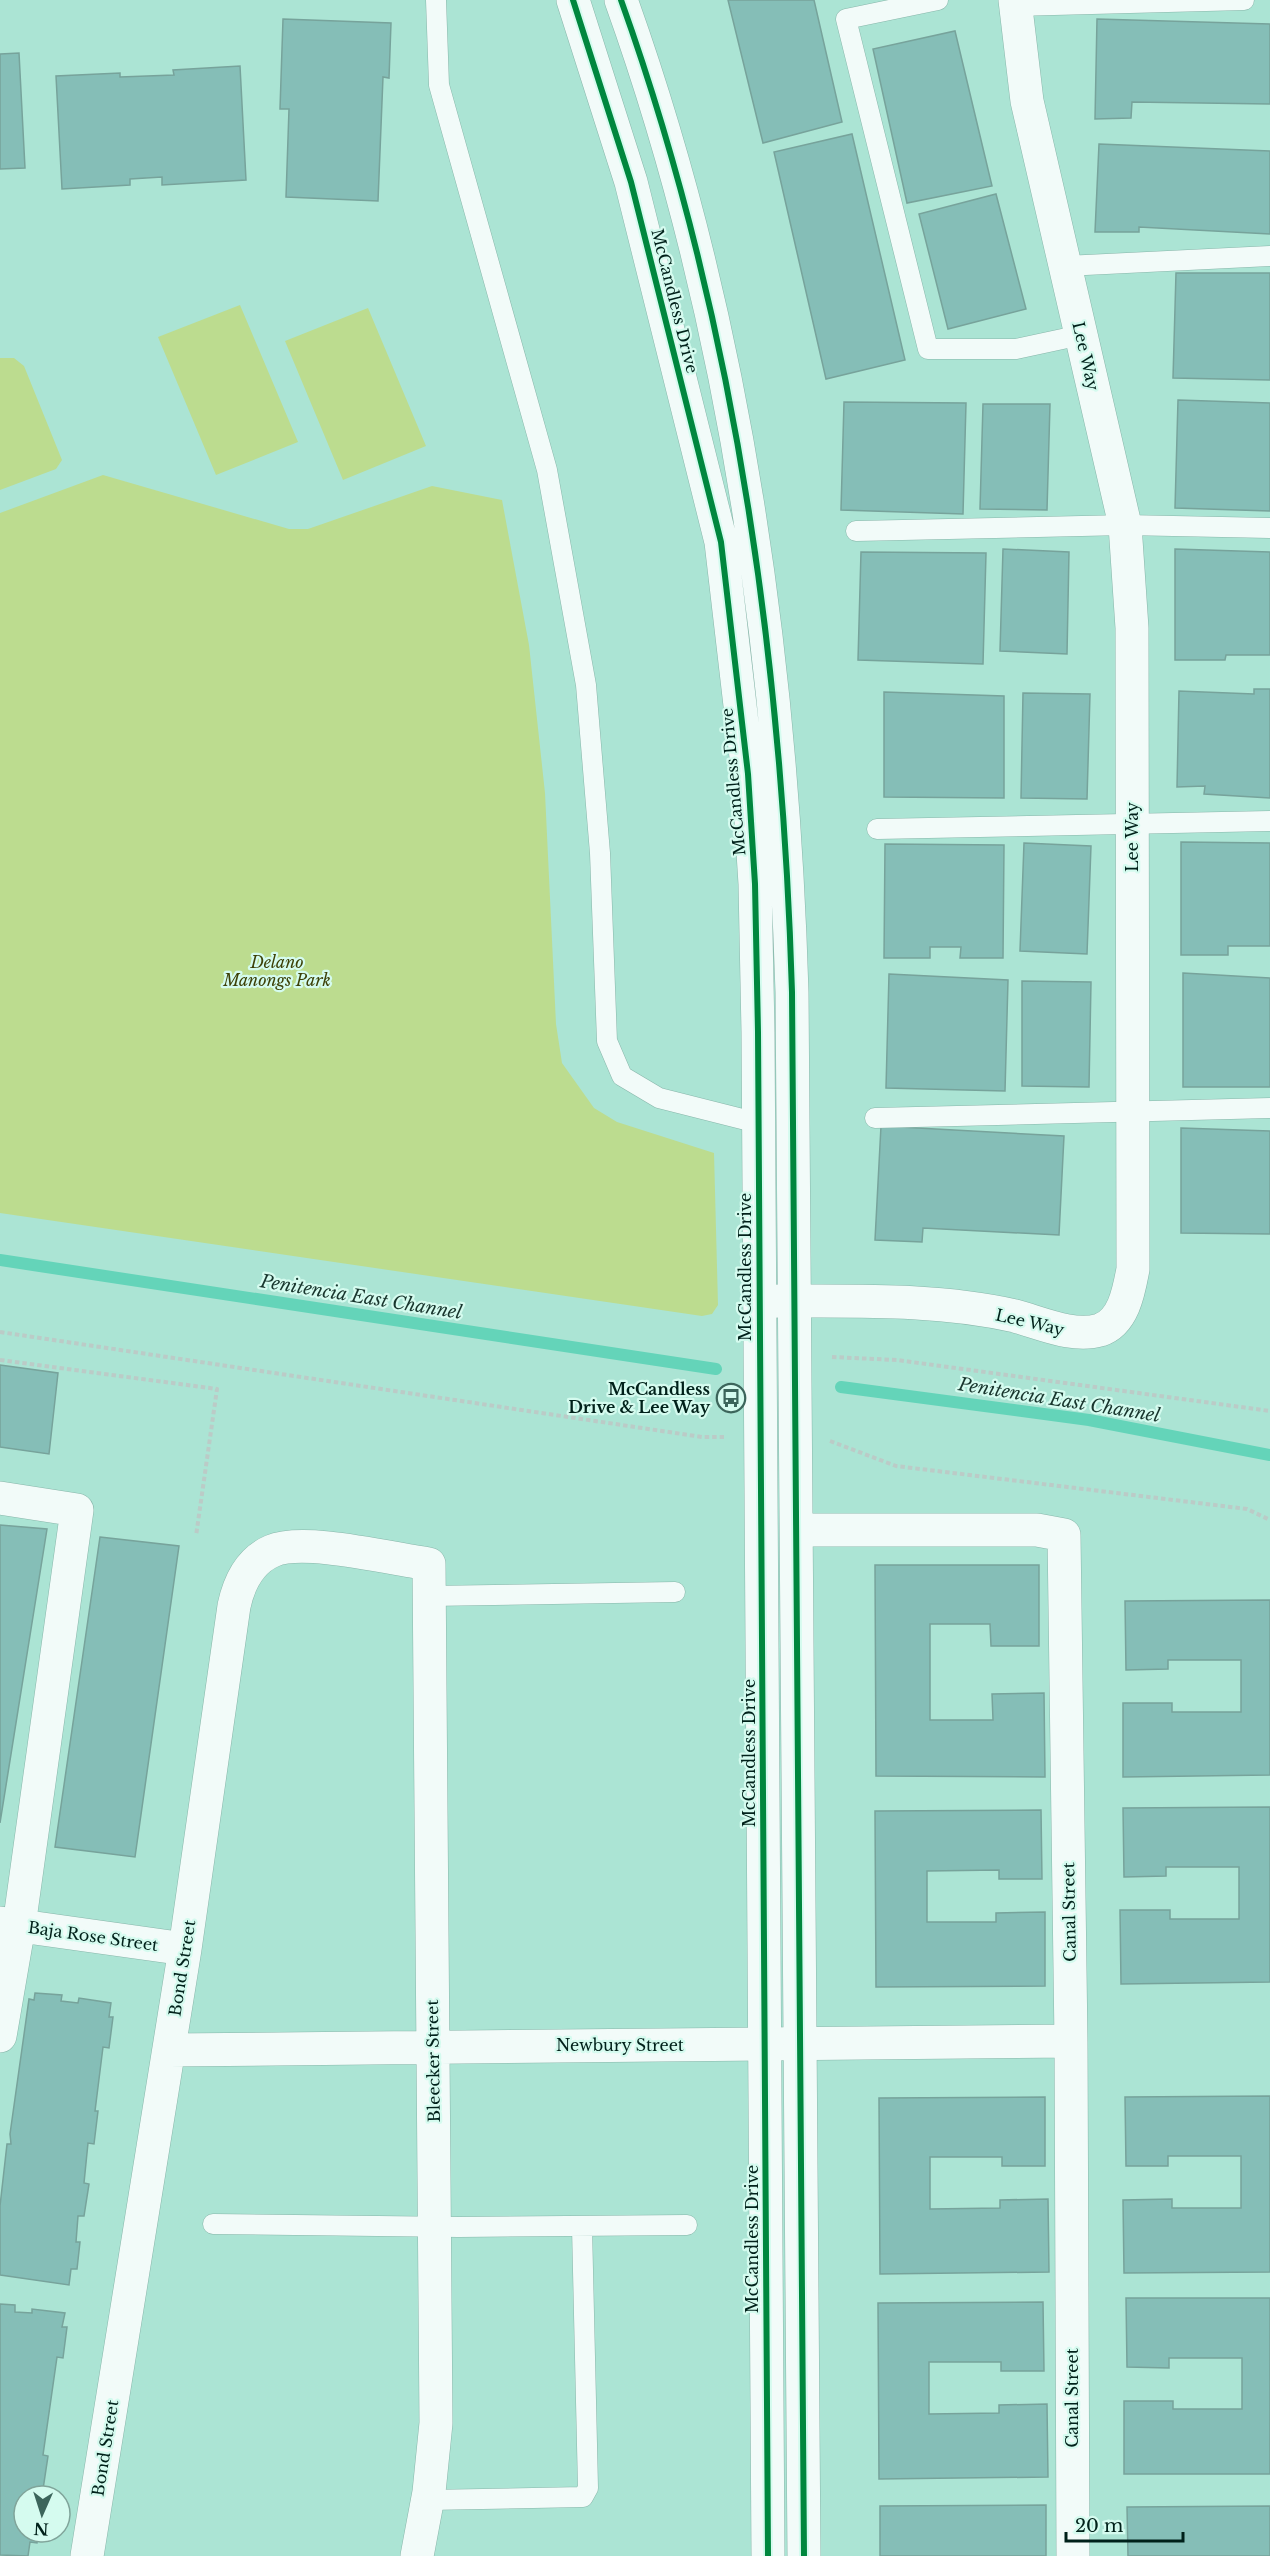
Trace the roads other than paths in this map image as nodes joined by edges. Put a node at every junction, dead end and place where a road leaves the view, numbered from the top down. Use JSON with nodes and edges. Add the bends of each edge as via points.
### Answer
{"nodes":[{"id":1,"x":436,"y":0,"type":"edge"},
{"id":2,"x":573,"y":0,"type":"edge"},
{"id":3,"x":621,"y":0,"type":"edge"},
{"id":4,"x":938,"y":0,"type":"edge"},
{"id":5,"x":1244,"y":0,"type":"edge"},
{"id":6,"x":1015,"y":3,"type":"edge"},
{"id":7,"x":1270,"y":256,"type":"edge"},
{"id":8,"x":1065,"y":266,"type":"junction"},
{"id":9,"x":1081,"y":335,"type":"junction"},
{"id":10,"x":1125,"y":525,"type":"junction"},
{"id":11,"x":1270,"y":528,"type":"edge"},
{"id":12,"x":856,"y":531,"type":"dead end"},
{"id":13,"x":1270,"y":821,"type":"edge"},
{"id":14,"x":1132,"y":824,"type":"junction"},
{"id":15,"x":877,"y":829,"type":"dead end"},
{"id":16,"x":1270,"y":1108,"type":"edge"},
{"id":17,"x":1133,"y":1113,"type":"junction"},
{"id":18,"x":875,"y":1118,"type":"dead end"},
{"id":19,"x":758,"y":1123,"type":"junction"},
{"id":20,"x":759,"y":1301,"type":"junction"},
{"id":21,"x":794,"y":1302,"type":"junction"},
{"id":22,"x":0,"y":1498,"type":"edge"},
{"id":23,"x":797,"y":1530,"type":"junction"},
{"id":24,"x":429,"y":1580,"type":"junction"},
{"id":25,"x":675,"y":1592,"type":"dead end"},
{"id":26,"x":9,"y":1925,"type":"edge"},
{"id":27,"x":185,"y":1949,"type":"junction"},
{"id":28,"x":0,"y":2036,"type":"edge"},
{"id":29,"x":1071,"y":2041,"type":"junction"},
{"id":30,"x":764,"y":2044,"type":"junction"},
{"id":31,"x":800,"y":2044,"type":"junction"},
{"id":32,"x":433,"y":2046,"type":"junction"},
{"id":33,"x":169,"y":2050,"type":"junction"},
{"id":34,"x":213,"y":2224,"type":"dead end"},
{"id":35,"x":687,"y":2225,"type":"dead end"},
{"id":36,"x":435,"y":2226,"type":"junction"},
{"id":37,"x":582,"y":2227,"type":"junction"},
{"id":38,"x":427,"y":2500,"type":"junction"},
{"id":39,"x":87,"y":2556,"type":"edge"},
{"id":40,"x":417,"y":2556,"type":"edge"},
{"id":41,"x":768,"y":2556,"type":"edge"},
{"id":42,"x":804,"y":2556,"type":"edge"},
{"id":43,"x":1073,"y":2556,"type":"edge"}],
"edges":[{"from":1,"to":19,"type":"lane","via":[[440,85],[547,470],[586,685],[600,853],[608,1041],[622,1076],[659,1098]]},
{"from":2,"to":19,"type":"street","name":"McCandless Drive","via":[[631,182],[721,542],[748,774]]},
{"from":3,"to":21,"type":"street","name":"McCandless Drive","via":[[688,217],[754,534],[781,763],[789,880]]},
{"from":4,"to":9,"type":"lane","via":[[846,19],[928,349],[1016,349]]},
{"from":5,"to":6,"type":"lane"},
{"from":6,"to":8,"type":"street","name":"Lee Way","via":[[1027,101]]},
{"from":7,"to":8,"type":"lane"},
{"from":8,"to":9,"type":"street","name":"Lee Way"},
{"from":9,"to":10,"type":"street","name":"Lee Way"},
{"from":10,"to":11,"type":"lane"},
{"from":10,"to":12,"type":"lane"},
{"from":10,"to":14,"type":"street","name":"Lee Way","via":[[1132,628]]},
{"from":13,"to":14,"type":"lane"},
{"from":14,"to":15,"type":"lane"},
{"from":14,"to":17,"type":"street","name":"Lee Way"},
{"from":16,"to":17,"type":"lane"},
{"from":17,"to":18,"type":"lane"},
{"from":17,"to":21,"type":"street","name":"Lee Way","via":[[1133,1269],[1121,1313],[1102,1329],[1078,1333],[1012,1316],[926,1303]]},
{"from":19,"to":20,"type":"street","name":"McCandless Drive"},
{"from":20,"to":21,"type":"street","name":"Lee Way"},
{"from":20,"to":30,"type":"street","name":"McCandless Drive"},
{"from":21,"to":23,"type":"street","name":"McCandless Drive"},
{"from":22,"to":26,"type":"street","via":[[77,1510]]},
{"from":23,"to":29,"type":"street","name":"Canal Street","via":[[1037,1530],[1064,1535]]},
{"from":23,"to":31,"type":"street","name":"McCandless Drive"},
{"from":24,"to":25,"type":"lane"},
{"from":24,"to":27,"type":"street","name":"Bond Street","via":[[296,1546],[273,1550],[256,1560],[245,1574],[234,1606]]},
{"from":24,"to":32,"type":"street","name":"Bleecker Street"},
{"from":26,"to":27,"type":"street","name":"Baja Rose Street"},
{"from":26,"to":28,"type":"street"},
{"from":27,"to":33,"type":"street","name":"Bond Street"},
{"from":29,"to":31,"type":"street","name":"Newbury Street"},
{"from":29,"to":43,"type":"street","name":"Canal Street"},
{"from":30,"to":31,"type":"street","name":"Newbury Street"},
{"from":30,"to":32,"type":"street","name":"Newbury Street"},
{"from":30,"to":41,"type":"street","name":"McCandless Drive"},
{"from":31,"to":42,"type":"street","name":"McCandless Drive"},
{"from":32,"to":33,"type":"street","name":"Newbury Street"},
{"from":32,"to":36,"type":"street","name":"Bleecker Street"},
{"from":33,"to":39,"type":"street","name":"Bond Street"},
{"from":34,"to":36,"type":"lane"},
{"from":35,"to":37,"type":"lane"},
{"from":36,"to":37,"type":"lane"},
{"from":36,"to":38,"type":"street","name":"Bleecker Street","via":[[435,2423]]},
{"from":37,"to":38,"type":"lane","via":[[588,2488],[583,2497]]},
{"from":38,"to":40,"type":"street","name":"Bleecker Street"}]}
